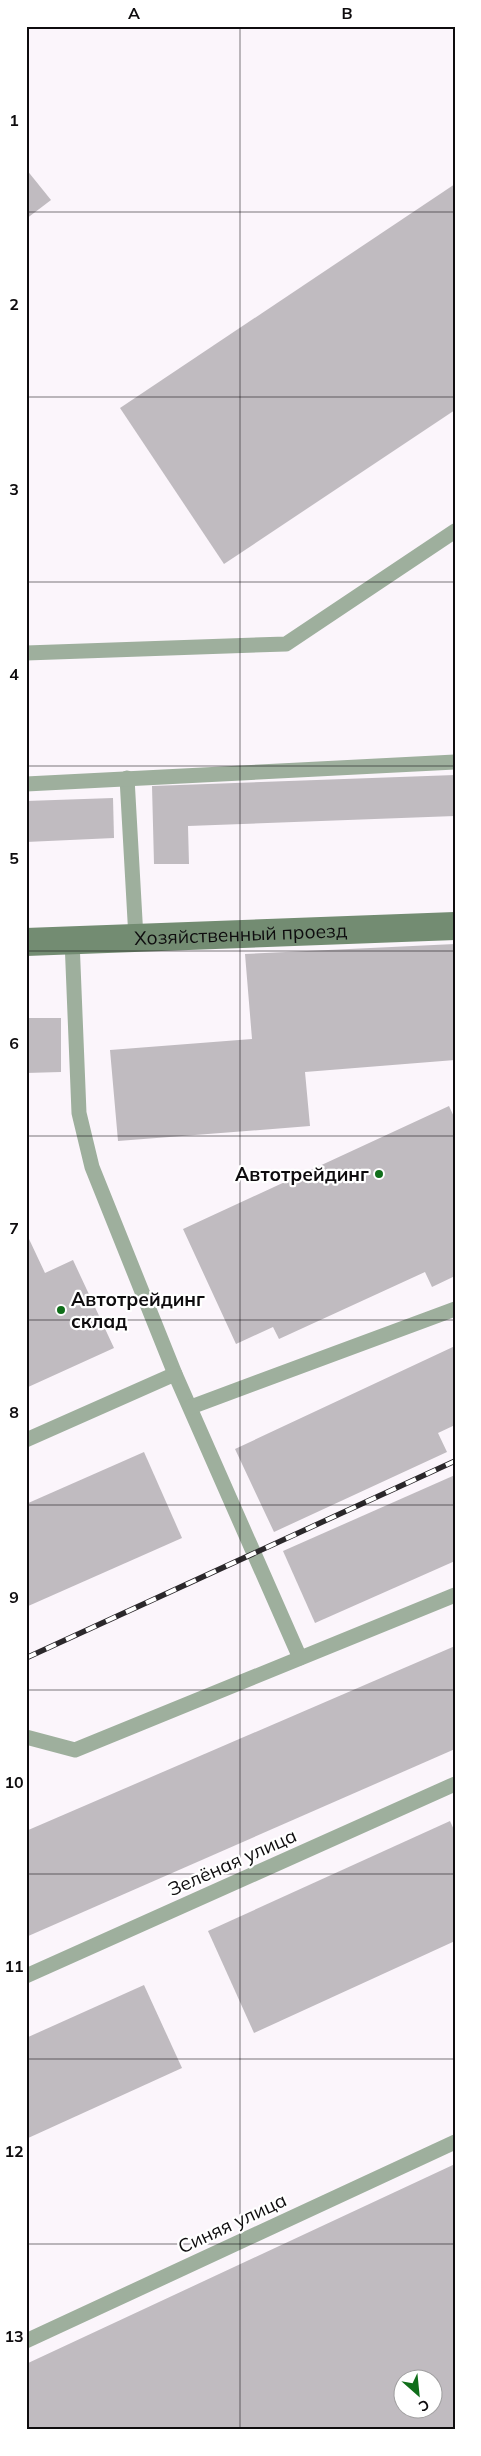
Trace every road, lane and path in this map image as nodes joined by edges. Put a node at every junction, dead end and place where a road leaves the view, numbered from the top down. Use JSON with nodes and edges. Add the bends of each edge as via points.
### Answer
{"nodes":[{"id":1,"x":455,"y":531,"type":"edge"},
{"id":2,"x":26,"y":653,"type":"edge"},
{"id":3,"x":455,"y":762,"type":"edge"},
{"id":4,"x":127,"y":778,"type":"junction"},
{"id":5,"x":26,"y":784,"type":"edge"},
{"id":6,"x":455,"y":926,"type":"edge"},
{"id":7,"x":136,"y":938,"type":"junction"},
{"id":8,"x":72,"y":940,"type":"junction"},
{"id":9,"x":26,"y":942,"type":"edge"},
{"id":10,"x":455,"y":1310,"type":"edge"},
{"id":11,"x":175,"y":1374,"type":"junction"},
{"id":12,"x":191,"y":1407,"type":"junction"},
{"id":13,"x":26,"y":1440,"type":"edge"},
{"id":14,"x":455,"y":1596,"type":"edge"},
{"id":15,"x":300,"y":1658,"type":"junction"},
{"id":16,"x":26,"y":1736,"type":"edge"},
{"id":17,"x":455,"y":1784,"type":"edge"},
{"id":18,"x":26,"y":1976,"type":"edge"},
{"id":19,"x":455,"y":2142,"type":"edge"},
{"id":20,"x":26,"y":2341,"type":"edge"}],
"edges":[{"from":1,"to":2,"type":"lane","via":[[286,644]]},
{"from":3,"to":4,"type":"lane"},
{"from":4,"to":5,"type":"lane"},
{"from":4,"to":7,"type":"lane"},
{"from":6,"to":7,"type":"street","name":"Хозяйственный проезд"},
{"from":7,"to":8,"type":"street","name":"Хозяйственный проезд"},
{"from":8,"to":9,"type":"street","name":"Хозяйственный проезд"},
{"from":8,"to":11,"type":"lane","via":[[79,1113],[92,1167]]},
{"from":10,"to":12,"type":"lane"},
{"from":11,"to":12,"type":"lane"},
{"from":11,"to":13,"type":"lane"},
{"from":12,"to":15,"type":"lane"},
{"from":14,"to":15,"type":"lane"},
{"from":15,"to":16,"type":"lane","via":[[76,1750]]},
{"from":17,"to":18,"type":"lane","name":"Зелёная улица"},
{"from":19,"to":20,"type":"lane","name":"Синяя улица"}]}
